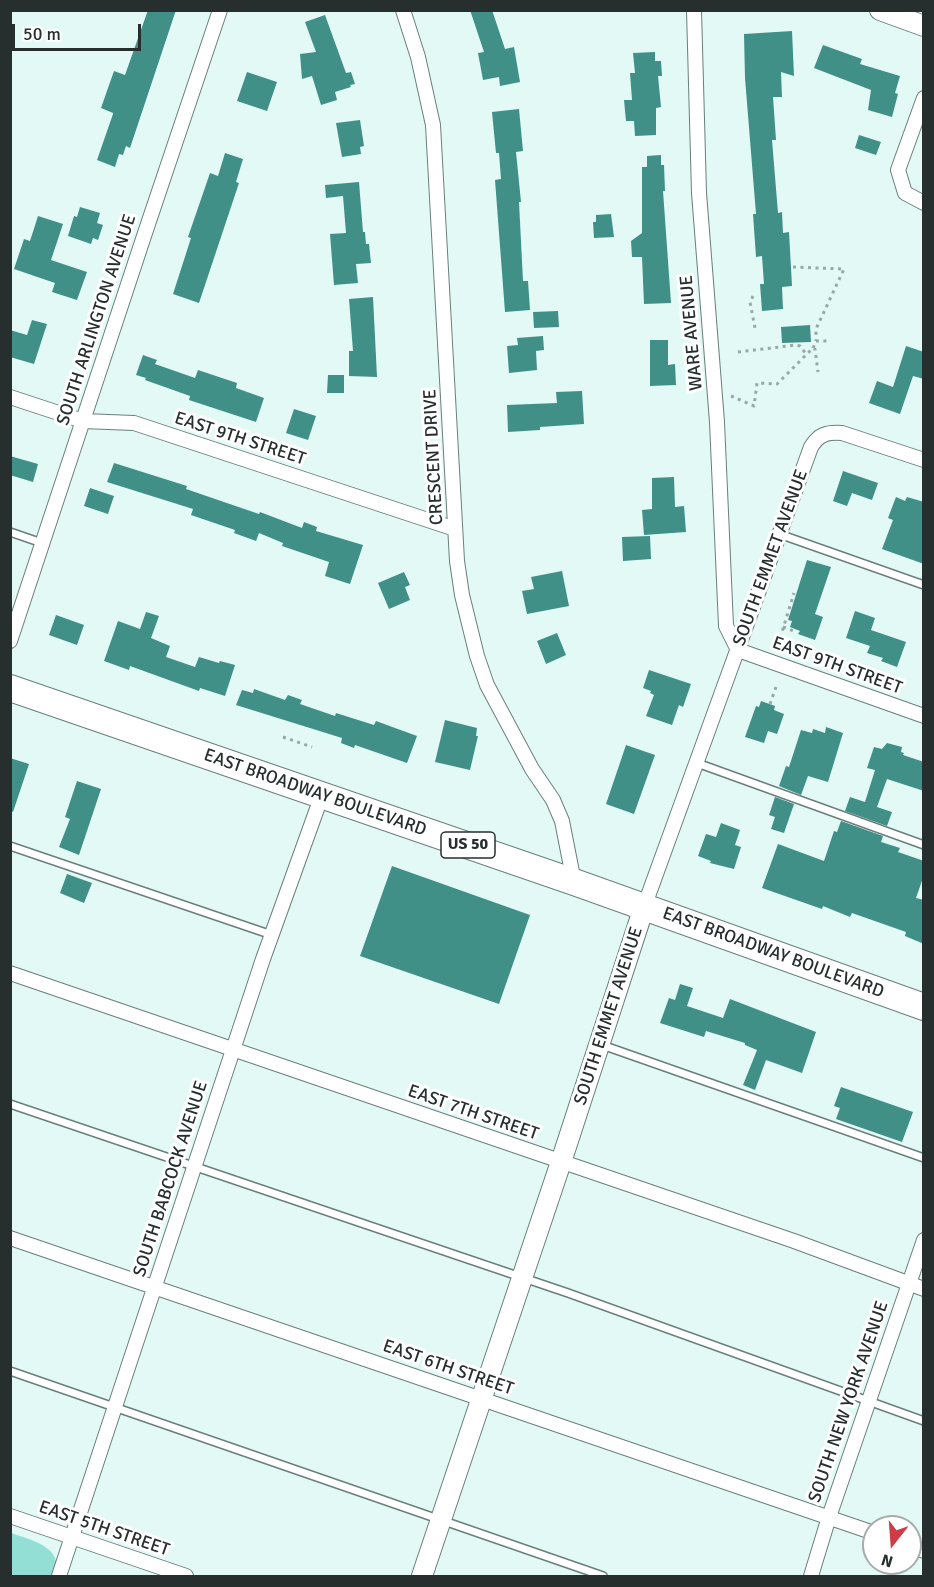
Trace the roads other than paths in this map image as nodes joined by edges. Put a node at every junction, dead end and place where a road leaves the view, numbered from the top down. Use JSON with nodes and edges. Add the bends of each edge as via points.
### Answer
{"nodes":[{"id":1,"x":220,"y":10,"type":"edge"},
{"id":2,"x":403,"y":10,"type":"edge"},
{"id":3,"x":694,"y":10,"type":"edge"},
{"id":4,"x":880,"y":10,"type":"edge"},
{"id":5,"x":924,"y":26,"type":"edge"},
{"id":6,"x":924,"y":98,"type":"edge"},
{"id":7,"x":924,"y":203,"type":"edge"},
{"id":8,"x":10,"y":397,"type":"edge"},
{"id":9,"x":83,"y":421,"type":"junction"},
{"id":10,"x":924,"y":460,"type":"edge"},
{"id":11,"x":455,"y":529,"type":"junction"},
{"id":12,"x":10,"y":532,"type":"edge"},
{"id":13,"x":779,"y":534,"type":"junction"},
{"id":14,"x":43,"y":543,"type":"junction"},
{"id":15,"x":924,"y":585,"type":"edge"},
{"id":16,"x":10,"y":641,"type":"edge"},
{"id":17,"x":738,"y":650,"type":"junction"},
{"id":18,"x":10,"y":688,"type":"edge"},
{"id":19,"x":924,"y":716,"type":"edge"},
{"id":20,"x":697,"y":763,"type":"junction"},
{"id":21,"x":322,"y":795,"type":"junction"},
{"id":22,"x":924,"y":845,"type":"edge"},
{"id":23,"x":10,"y":846,"type":"edge"},
{"id":24,"x":574,"y":882,"type":"junction"},
{"id":25,"x":644,"y":907,"type":"junction"},
{"id":26,"x":273,"y":935,"type":"junction"},
{"id":27,"x":10,"y":974,"type":"edge"},
{"id":28,"x":924,"y":1007,"type":"edge"},
{"id":29,"x":599,"y":1044,"type":"junction"},
{"id":30,"x":233,"y":1050,"type":"junction"},
{"id":31,"x":10,"y":1104,"type":"edge"},
{"id":32,"x":924,"y":1158,"type":"edge"},
{"id":33,"x":561,"y":1162,"type":"junction"},
{"id":34,"x":194,"y":1167,"type":"junction"},
{"id":35,"x":10,"y":1238,"type":"edge"},
{"id":36,"x":924,"y":1240,"type":"edge"},
{"id":37,"x":522,"y":1278,"type":"junction"},
{"id":38,"x":908,"y":1284,"type":"junction"},
{"id":39,"x":154,"y":1287,"type":"junction"},
{"id":40,"x":924,"y":1289,"type":"edge"},
{"id":41,"x":10,"y":1371,"type":"edge"},
{"id":42,"x":482,"y":1398,"type":"junction"},
{"id":43,"x":869,"y":1402,"type":"junction"},
{"id":44,"x":115,"y":1407,"type":"junction"},
{"id":45,"x":924,"y":1421,"type":"edge"},
{"id":46,"x":10,"y":1516,"type":"edge"},
{"id":47,"x":829,"y":1517,"type":"junction"},
{"id":48,"x":441,"y":1520,"type":"junction"},
{"id":49,"x":862,"y":1529,"type":"edge"},
{"id":50,"x":73,"y":1537,"type":"junction"},
{"id":51,"x":59,"y":1576,"type":"edge"},
{"id":52,"x":186,"y":1576,"type":"edge"},
{"id":53,"x":422,"y":1576,"type":"edge"},
{"id":54,"x":603,"y":1576,"type":"edge"},
{"id":55,"x":811,"y":1576,"type":"edge"}],
"edges":[{"from":1,"to":9,"type":"street","name":"SOUTH ARLINGTON AVENUE"},
{"from":2,"to":11,"type":"street","name":"CRESCENT DRIVE","via":[[433,125]]},
{"from":3,"to":17,"type":"street","name":"WARE AVENUE","via":[[699,193],[717,422],[726,626]]},
{"from":4,"to":5,"type":"street"},
{"from":6,"to":7,"type":"street","via":[[898,170],[905,193]]},
{"from":8,"to":9,"type":"street","name":"EAST 9TH STREET"},
{"from":9,"to":11,"type":"street","name":"EAST 9TH STREET","via":[[134,423]]},
{"from":9,"to":14,"type":"street","name":"SOUTH ARLINGTON AVENUE"},
{"from":10,"to":13,"type":"street","name":"SOUTH EMMET AVENUE","via":[[842,433],[827,432],[817,437]]},
{"from":11,"to":24,"type":"street","name":"CRESCENT DRIVE","via":[[462,595],[477,656],[487,685],[562,820]]},
{"from":12,"to":14,"type":"lane"},
{"from":13,"to":15,"type":"lane"},
{"from":13,"to":17,"type":"street","name":"SOUTH EMMET AVENUE"},
{"from":14,"to":16,"type":"street","name":"SOUTH ARLINGTON AVENUE"},
{"from":17,"to":19,"type":"street","name":"EAST 9TH STREET"},
{"from":17,"to":20,"type":"street","name":"SOUTH EMMET AVENUE"},
{"from":18,"to":21,"type":"highway","name":"EAST BROADWAY BOULEVARD","number":"US 50"},
{"from":20,"to":22,"type":"lane"},
{"from":20,"to":25,"type":"street","name":"SOUTH EMMET AVENUE"},
{"from":21,"to":24,"type":"highway","name":"EAST BROADWAY BOULEVARD","number":"US 50"},
{"from":21,"to":26,"type":"street","name":"SOUTH BABCOCK AVENUE"},
{"from":23,"to":26,"type":"lane"},
{"from":24,"to":25,"type":"highway","name":"EAST BROADWAY BOULEVARD","number":"US 50"},
{"from":25,"to":28,"type":"highway","name":"EAST BROADWAY BOULEVARD","number":"US 50"},
{"from":25,"to":29,"type":"street","name":"SOUTH EMMET AVENUE"},
{"from":26,"to":30,"type":"street","name":"SOUTH BABCOCK AVENUE"},
{"from":27,"to":30,"type":"street","name":"EAST 7TH STREET"},
{"from":29,"to":32,"type":"lane"},
{"from":29,"to":33,"type":"street","name":"SOUTH EMMET AVENUE"},
{"from":30,"to":33,"type":"street","name":"EAST 7TH STREET"},
{"from":30,"to":34,"type":"street","name":"SOUTH BABCOCK AVENUE"},
{"from":31,"to":34,"type":"lane"},
{"from":33,"to":37,"type":"street","name":"SOUTH EMMET AVENUE"},
{"from":33,"to":38,"type":"street","name":"EAST 7TH STREET"},
{"from":34,"to":37,"type":"lane"},
{"from":34,"to":39,"type":"street","name":"SOUTH BABCOCK AVENUE"},
{"from":35,"to":39,"type":"street","name":"EAST 6TH STREET"},
{"from":36,"to":38,"type":"street","name":"SOUTH NEW YORK AVENUE"},
{"from":37,"to":42,"type":"street","name":"SOUTH EMMET AVENUE"},
{"from":37,"to":43,"type":"lane"},
{"from":38,"to":40,"type":"street","name":"EAST 7TH STREET"},
{"from":38,"to":43,"type":"street","name":"SOUTH NEW YORK AVENUE"},
{"from":39,"to":42,"type":"street","name":"EAST 6TH STREET"},
{"from":39,"to":44,"type":"street","name":"SOUTH BABCOCK AVENUE"},
{"from":41,"to":44,"type":"lane"},
{"from":42,"to":47,"type":"street","name":"EAST 6TH STREET"},
{"from":42,"to":48,"type":"street","name":"SOUTH EMMET AVENUE"},
{"from":43,"to":45,"type":"lane"},
{"from":43,"to":47,"type":"street","name":"SOUTH NEW YORK AVENUE"},
{"from":44,"to":48,"type":"lane"},
{"from":44,"to":50,"type":"street","name":"SOUTH BABCOCK AVENUE"},
{"from":46,"to":50,"type":"street","name":"EAST 5TH STREET"},
{"from":47,"to":49,"type":"street","name":"EAST 6TH STREET"},
{"from":47,"to":55,"type":"street","name":"SOUTH NEW YORK AVENUE"},
{"from":48,"to":53,"type":"street","name":"SOUTH EMMET AVENUE"},
{"from":48,"to":54,"type":"lane"},
{"from":50,"to":51,"type":"street","name":"SOUTH BABCOCK AVENUE"},
{"from":50,"to":52,"type":"street","name":"EAST 5TH STREET"}]}
